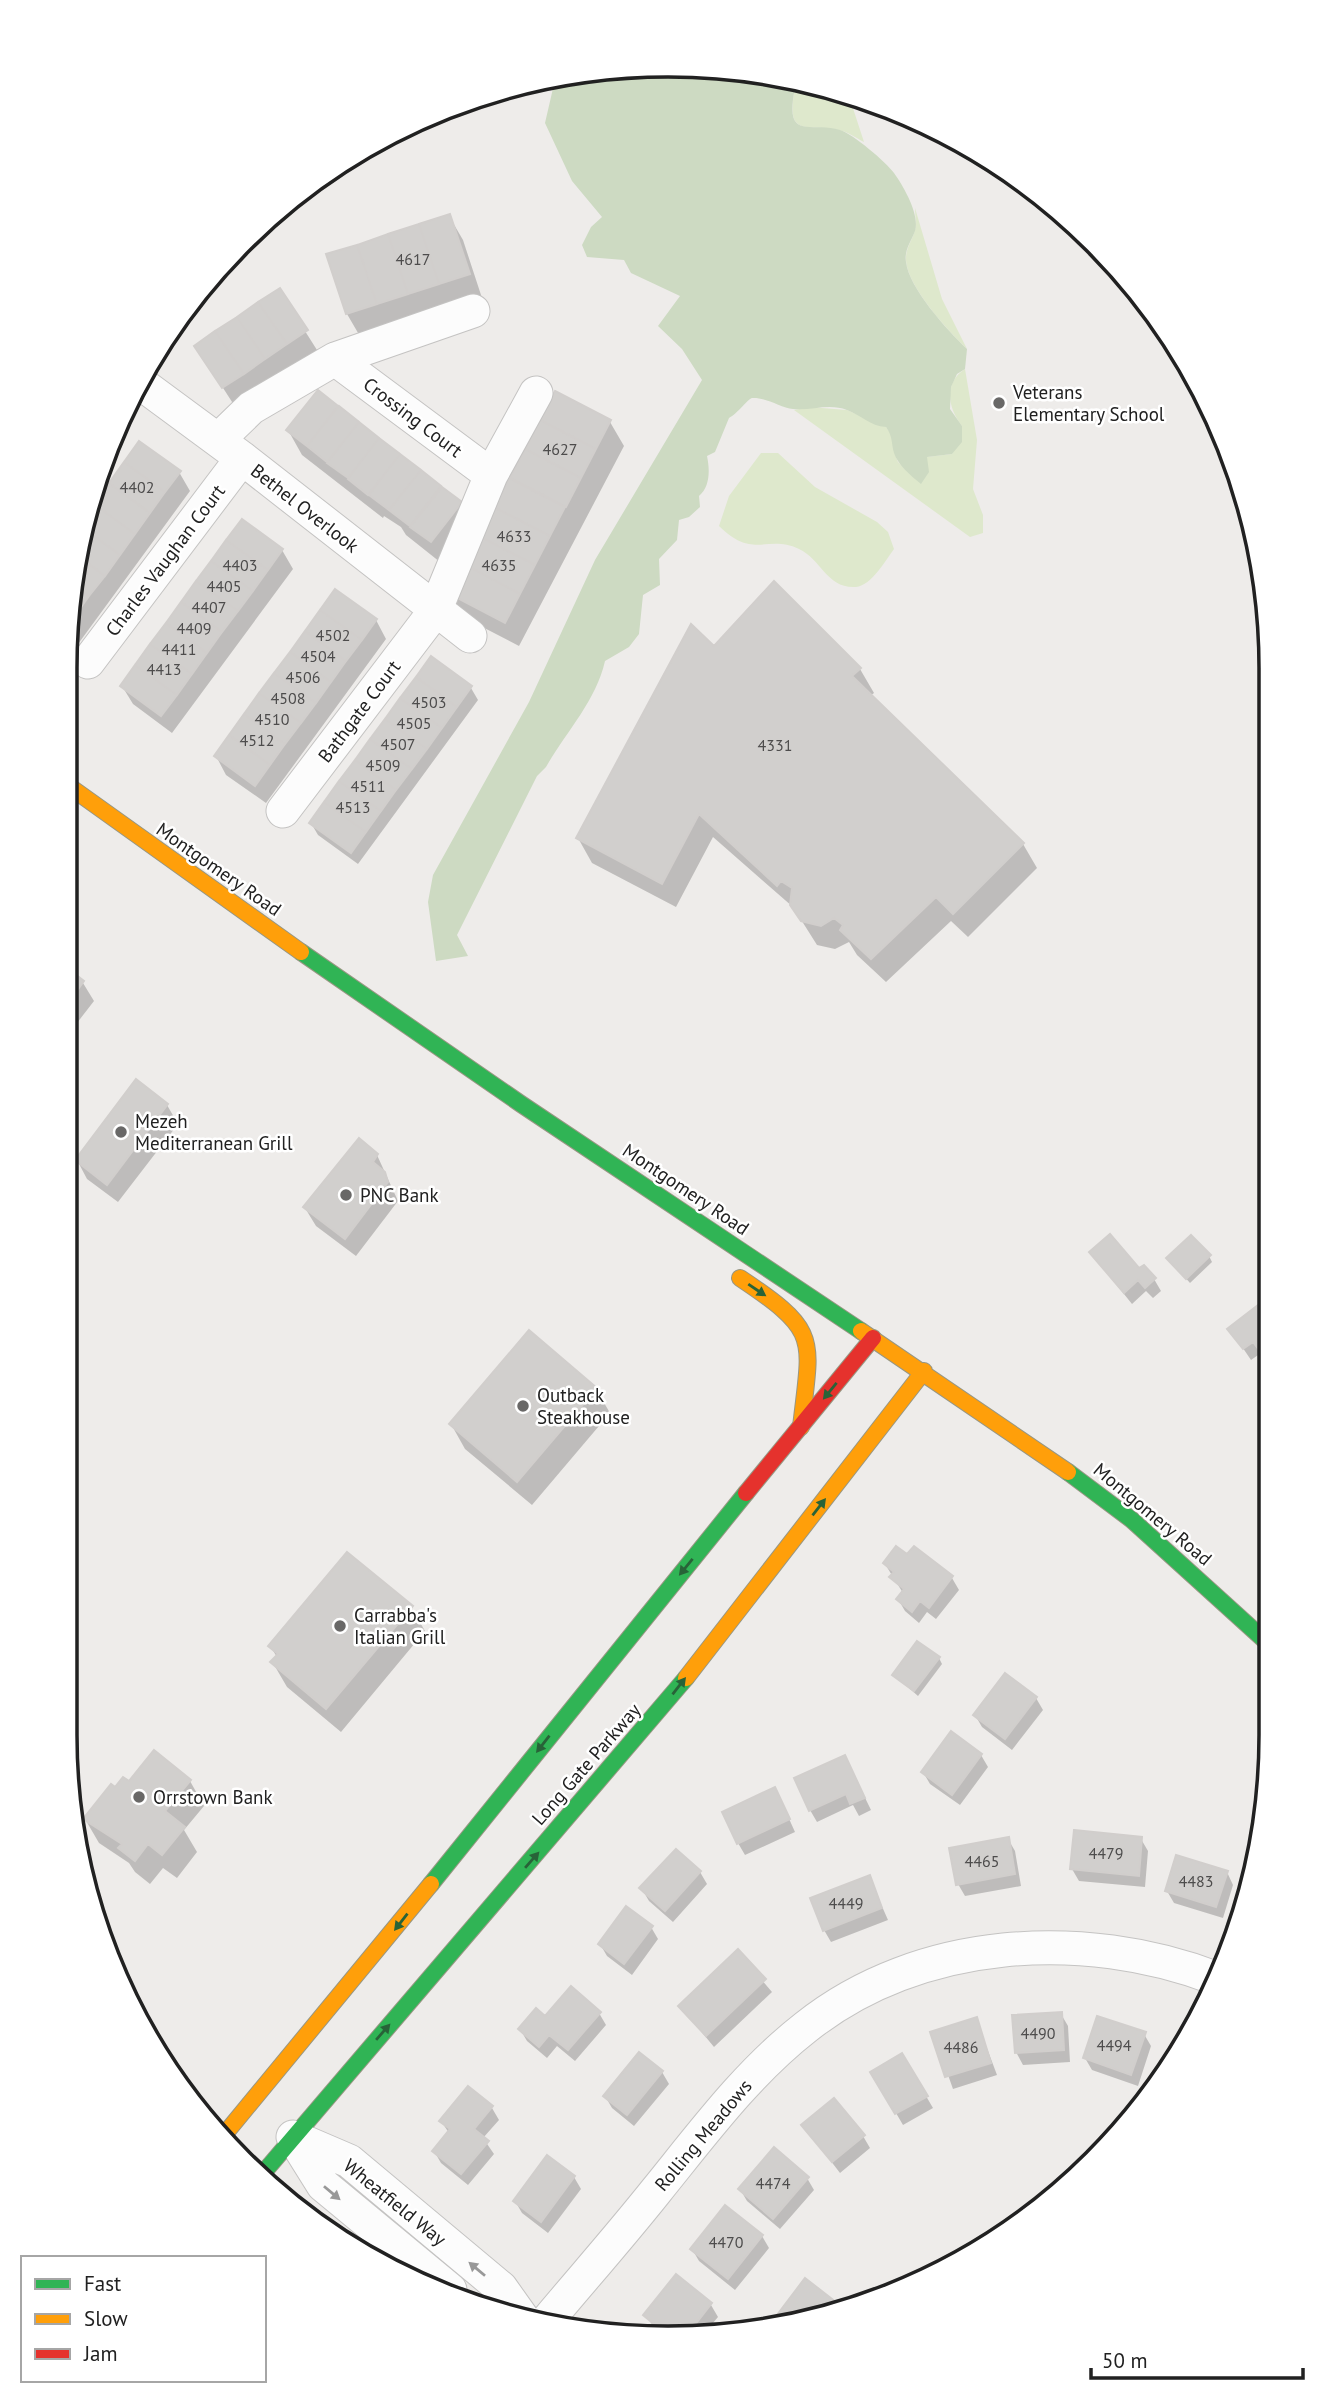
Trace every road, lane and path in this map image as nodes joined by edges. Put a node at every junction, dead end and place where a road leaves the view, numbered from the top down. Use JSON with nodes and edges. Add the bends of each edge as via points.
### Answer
{"nodes":[{"id":1,"x":473,"y":311,"type":"dead end"},
{"id":2,"x":335,"y":359,"type":"junction"},
{"id":3,"x":148,"y":388,"type":"edge"},
{"id":4,"x":536,"y":393,"type":"dead end"},
{"id":5,"x":230,"y":449,"type":"junction"},
{"id":6,"x":491,"y":475,"type":"junction"},
{"id":7,"x":435,"y":611,"type":"junction"},
{"id":8,"x":470,"y":636,"type":"dead end"},
{"id":9,"x":88,"y":662,"type":"dead end"},
{"id":10,"x":77,"y":792,"type":"edge"},
{"id":11,"x":283,"y":811,"type":"dead end"},
{"id":12,"x":521,"y":1104,"type":"junction"},
{"id":13,"x":520,"y":1124,"type":"dead end"},
{"id":14,"x":722,"y":1266,"type":"dead end"},
{"id":15,"x":873,"y":1338,"type":"junction"},
{"id":16,"x":923,"y":1371,"type":"junction"},
{"id":17,"x":801,"y":1427,"type":"junction"},
{"id":18,"x":1259,"y":1636,"type":"edge"},
{"id":19,"x":1208,"y":1975,"type":"edge"},
{"id":20,"x":305,"y":2039,"type":"junction"},
{"id":21,"x":294,"y":2079,"type":"dead end"},
{"id":22,"x":339,"y":2084,"type":"junction"},
{"id":23,"x":305,"y":2097,"type":"dead end"},
{"id":24,"x":269,"y":2102,"type":"dead end"},
{"id":25,"x":250,"y":2103,"type":"junction"},
{"id":26,"x":250,"y":2125,"type":"dead end"},
{"id":27,"x":285,"y":2129,"type":"junction"},
{"id":28,"x":228,"y":2130,"type":"edge"},
{"id":29,"x":266,"y":2168,"type":"edge"},
{"id":30,"x":436,"y":2278,"type":"edge"},
{"id":31,"x":513,"y":2305,"type":"edge"},
{"id":32,"x":552,"y":2315,"type":"edge"}],
"edges":[{"from":1,"to":2,"type":"street","name":"Crossing Court"},
{"from":2,"to":5,"type":"street","name":"Crossing Court","via":[[251,408]]},
{"from":2,"to":6,"type":"street","name":"Crossing Court"},
{"from":3,"to":5,"type":"street","name":"Bethel Overlook"},
{"from":4,"to":6,"type":"street"},
{"from":5,"to":7,"type":"street","name":"Bethel Overlook"},
{"from":5,"to":9,"type":"street","name":"Charles Vaughan Court"},
{"from":6,"to":7,"type":"street"},
{"from":7,"to":8,"type":"street","name":"Bethel Overlook"},
{"from":7,"to":11,"type":"street","name":"Bathgate Court"},
{"from":10,"to":12,"type":"street","name":"Montgomery Road"},
{"from":12,"to":13,"type":"street"},
{"from":12,"to":15,"type":"street","name":"Montgomery Road"},
{"from":14,"to":17,"type":"street","one_way":true,"via":[[767,1296],[802,1329],[809,1351]]},
{"from":15,"to":16,"type":"street","name":"Montgomery Road"},
{"from":15,"to":17,"type":"street","one_way":true},
{"from":16,"to":18,"type":"street","name":"Montgomery Road","via":[[1132,1520]]},
{"from":22,"to":16,"type":"street","name":"Long Gate Parkway","one_way":true,"via":[[661,1710]]},
{"from":17,"to":20,"type":"street","one_way":true},
{"from":19,"to":32,"type":"street","name":"Rolling Meadows","via":[[1130,1954],[1080,1947],[1014,1948],[900,1974],[835,2007],[805,2027],[733,2094]]},
{"from":20,"to":21,"type":"street"},
{"from":20,"to":25,"type":"street"},
{"from":22,"to":23,"type":"street"},
{"from":22,"to":27,"type":"street","name":"Long Gate Parkway"},
{"from":24,"to":25,"type":"street"},
{"from":25,"to":26,"type":"street"},
{"from":25,"to":28,"type":"street"},
{"from":27,"to":29,"type":"street","name":"Long Gate Parkway"},
{"from":27,"to":30,"type":"street","name":"Wheatfield Way","one_way":true,"via":[[323,2185]]},
{"from":31,"to":27,"type":"street","name":"Wheatfield Way","one_way":true,"via":[[500,2288],[349,2161]]}]}
